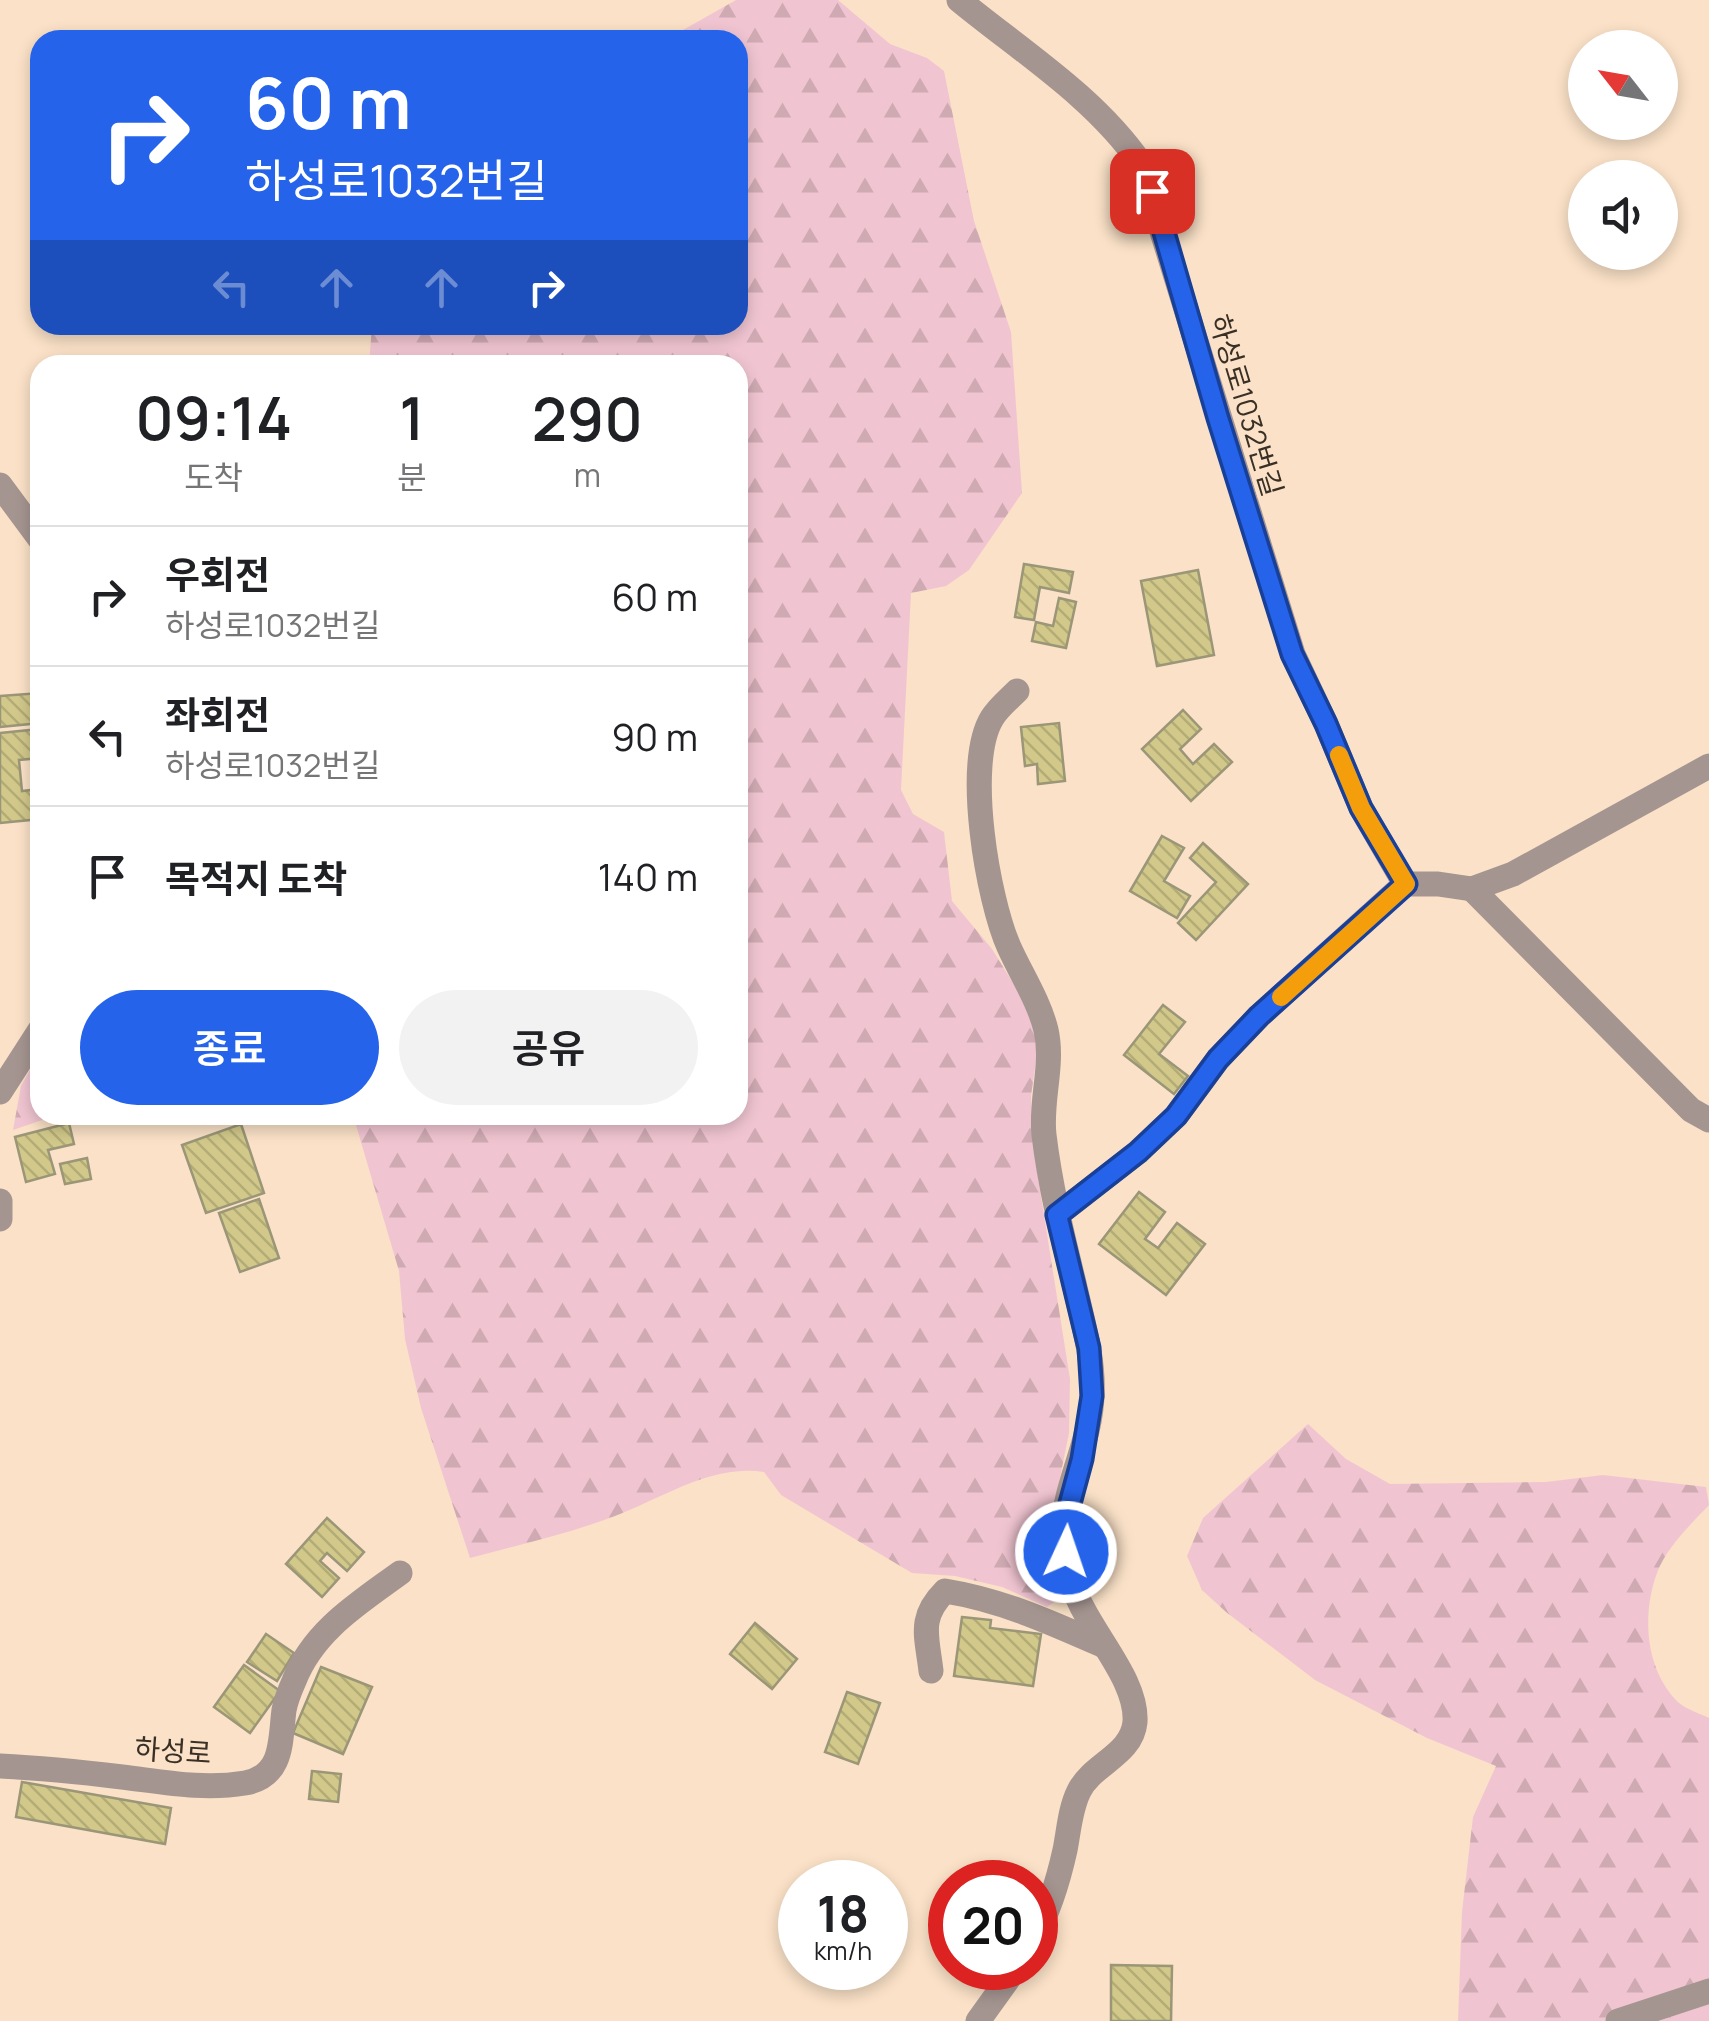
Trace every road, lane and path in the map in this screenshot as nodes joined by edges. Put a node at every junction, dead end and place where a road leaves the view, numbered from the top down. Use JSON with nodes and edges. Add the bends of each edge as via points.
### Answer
{"nodes":[{"id":1,"x":959,"y":0,"type":"edge"},
{"id":2,"x":0,"y":485,"type":"edge"},
{"id":3,"x":30,"y":525,"type":"edge"},
{"id":4,"x":1017,"y":691,"type":"dead end"},
{"id":5,"x":1709,"y":766,"type":"edge"},
{"id":6,"x":1406,"y":884,"type":"junction"},
{"id":7,"x":1472,"y":889,"type":"junction"},
{"id":8,"x":30,"y":1046,"type":"edge"},
{"id":9,"x":0,"y":1092,"type":"edge"},
{"id":10,"x":1709,"y":1120,"type":"edge"},
{"id":11,"x":0,"y":1201,"type":"edge"},
{"id":12,"x":1057,"y":1215,"type":"junction"},
{"id":13,"x":0,"y":1219,"type":"edge"},
{"id":14,"x":400,"y":1573,"type":"dead end"},
{"id":15,"x":1102,"y":1645,"type":"junction"},
{"id":16,"x":930,"y":1671,"type":"dead end"},
{"id":17,"x":0,"y":1766,"type":"edge"},
{"id":18,"x":1058,"y":1871,"type":"edge"},
{"id":19,"x":1000,"y":1990,"type":"edge"},
{"id":20,"x":1709,"y":1991,"type":"edge"},
{"id":21,"x":978,"y":2021,"type":"edge"},
{"id":22,"x":1618,"y":2021,"type":"edge"}],
"edges":[{"from":1,"to":6,"type":"lane","name":"하성로1032번길","via":[[1054,74],[1142,164],[1292,654],[1361,808]]},
{"from":2,"to":3,"type":"lane"},
{"from":4,"to":12,"type":"lane","via":[[992,718],[978,781],[994,900],[1046,1030],[1043,1120]]},
{"from":5,"to":7,"type":"lane","via":[[1513,874]]},
{"from":6,"to":7,"type":"lane"},
{"from":6,"to":12,"type":"lane","via":[[1259,1016],[1176,1116]]},
{"from":7,"to":10,"type":"lane","via":[[1691,1110]]},
{"from":8,"to":9,"type":"lane"},
{"from":11,"to":13,"type":"lane"},
{"from":12,"to":15,"type":"lane","via":[[1089,1348],[1092,1396],[1063,1529],[1069,1574]]},
{"from":14,"to":17,"type":"lane","name":"하성로","via":[[316,1641],[284,1707],[281,1753],[268,1772],[248,1782],[195,1787]]},
{"from":15,"to":16,"type":"lane","via":[[1031,1613],[945,1592],[925,1622]]},
{"from":15,"to":18,"type":"lane","via":[[1134,1699],[1135,1727],[1121,1751],[1080,1789]]},
{"from":19,"to":21,"type":"lane"},
{"from":20,"to":22,"type":"lane"}]}
